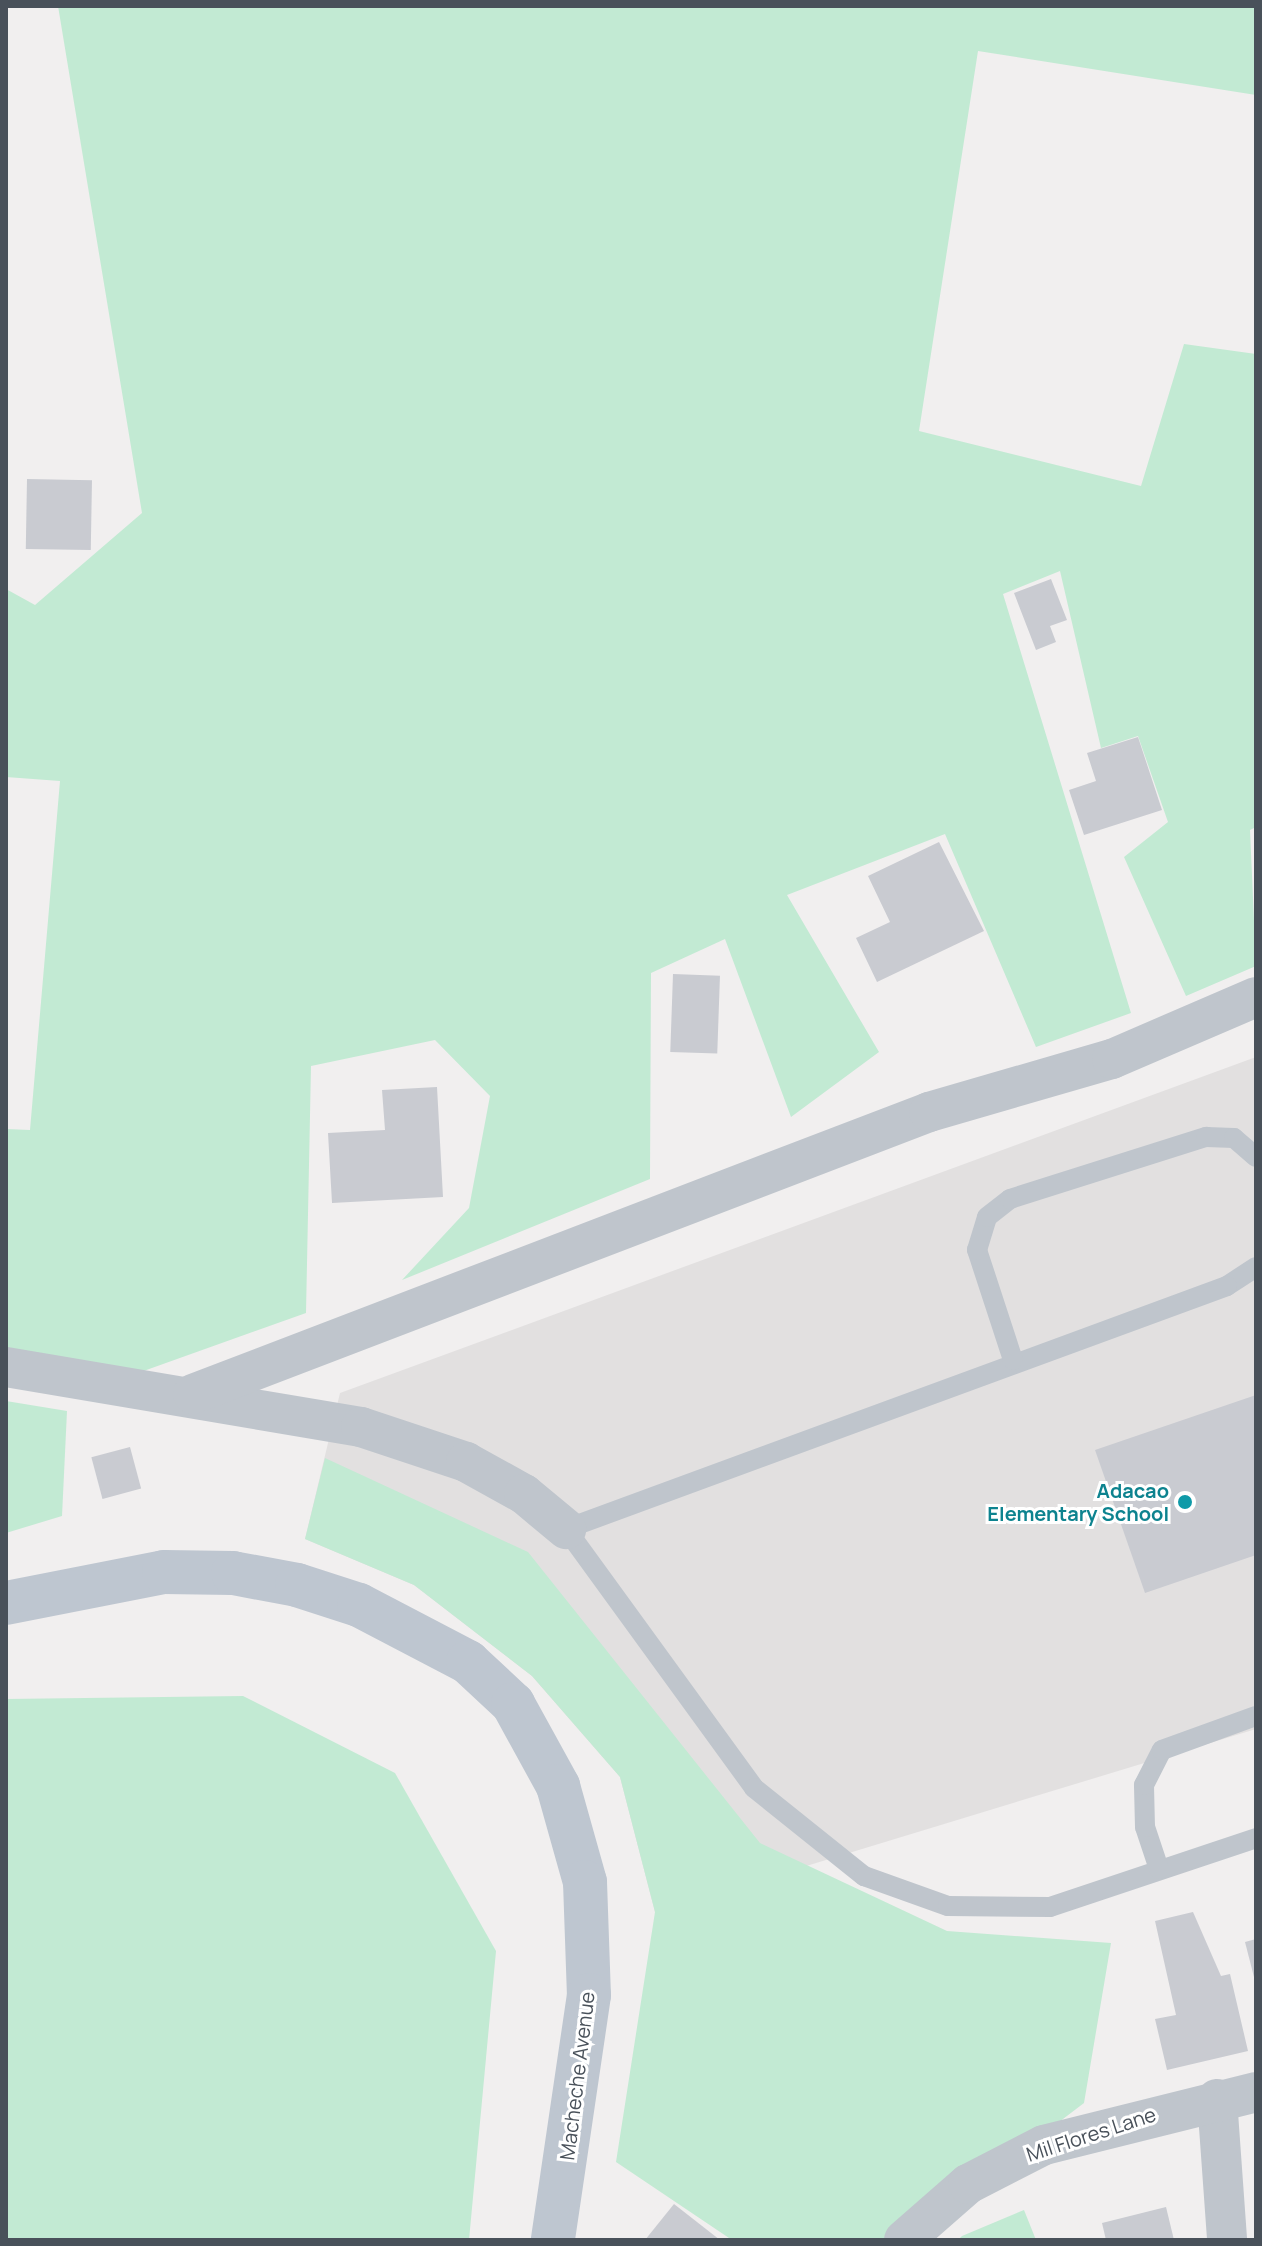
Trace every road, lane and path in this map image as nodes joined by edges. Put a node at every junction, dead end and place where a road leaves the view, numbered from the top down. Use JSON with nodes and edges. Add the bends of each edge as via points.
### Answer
{"nodes":[{"id":1,"x":1256,"y":997,"type":"edge"},
{"id":2,"x":1256,"y":1157,"type":"edge"},
{"id":3,"x":1256,"y":1267,"type":"edge"},
{"id":4,"x":1013,"y":1360,"type":"junction"},
{"id":5,"x":6,"y":1367,"type":"edge"},
{"id":6,"x":193,"y":1394,"type":"junction"},
{"id":7,"x":566,"y":1529,"type":"junction"},
{"id":8,"x":6,"y":1603,"type":"edge"},
{"id":9,"x":1256,"y":1716,"type":"edge"},
{"id":10,"x":1256,"y":1838,"type":"edge"},
{"id":11,"x":1159,"y":1869,"type":"junction"},
{"id":12,"x":1256,"y":2092,"type":"edge"},
{"id":13,"x":1217,"y":2099,"type":"junction"},
{"id":14,"x":553,"y":2240,"type":"edge"},
{"id":15,"x":904,"y":2240,"type":"edge"},
{"id":16,"x":1227,"y":2240,"type":"edge"}],
"edges":[{"from":1,"to":6,"type":"street","via":[[1112,1059],[929,1112]]},
{"from":2,"to":4,"type":"lane","via":[[1234,1138],[1206,1137],[1010,1199],[987,1217],[977,1250]]},
{"from":3,"to":4,"type":"lane","via":[[1227,1286]]},
{"from":4,"to":7,"type":"lane"},
{"from":5,"to":6,"type":"street"},
{"from":6,"to":7,"type":"street","via":[[361,1427],[466,1462],[524,1494]]},
{"from":7,"to":11,"type":"lane","via":[[754,1788],[864,1876],[948,1906],[1050,1907]]},
{"from":8,"to":14,"type":"main road","name":"Macheche Avenue","via":[[164,1572],[284,1583],[359,1605],[468,1662],[513,1704],[558,1786],[585,1882],[589,1995]]},
{"from":9,"to":11,"type":"lane","via":[[1162,1750],[1144,1785],[1145,1827]]},
{"from":10,"to":11,"type":"lane"},
{"from":12,"to":13,"type":"street","name":"Mil Flores Lane"},
{"from":13,"to":15,"type":"street","name":"Mil Flores Lane","via":[[1044,2145],[968,2184]]},
{"from":13,"to":16,"type":"street"}]}
